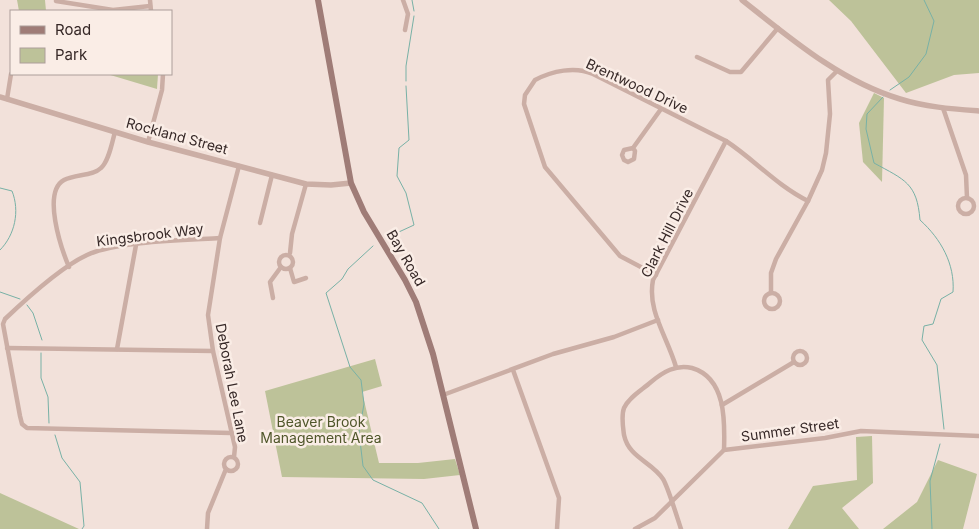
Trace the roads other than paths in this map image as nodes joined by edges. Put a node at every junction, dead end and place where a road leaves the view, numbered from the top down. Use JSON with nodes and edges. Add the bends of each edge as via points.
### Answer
{"nodes":[{"id":1,"x":150,"y":0,"type":"edge"},
{"id":2,"x":318,"y":0,"type":"edge"},
{"id":3,"x":403,"y":0,"type":"edge"},
{"id":4,"x":742,"y":0,"type":"edge"},
{"id":5,"x":56,"y":1,"type":"edge"},
{"id":6,"x":151,"y":9,"type":"edge"},
{"id":7,"x":778,"y":28,"type":"junction"},
{"id":8,"x":405,"y":30,"type":"dead end"},
{"id":9,"x":697,"y":57,"type":"dead end"},
{"id":10,"x":837,"y":71,"type":"junction"},
{"id":11,"x":12,"y":75,"type":"edge"},
{"id":12,"x":163,"y":75,"type":"edge"},
{"id":13,"x":0,"y":98,"type":"edge"},
{"id":14,"x":7,"y":99,"type":"junction"},
{"id":15,"x":661,"y":108,"type":"junction"},
{"id":16,"x":943,"y":108,"type":"junction"},
{"id":17,"x":979,"y":111,"type":"edge"},
{"id":18,"x":115,"y":132,"type":"junction"},
{"id":19,"x":726,"y":141,"type":"junction"},
{"id":20,"x":148,"y":142,"type":"junction"},
{"id":21,"x":633,"y":148,"type":"dead end"},
{"id":22,"x":239,"y":166,"type":"junction"},
{"id":23,"x":272,"y":175,"type":"junction"},
{"id":24,"x":306,"y":184,"type":"junction"},
{"id":25,"x":351,"y":184,"type":"junction"},
{"id":26,"x":967,"y":198,"type":"dead end"},
{"id":27,"x":808,"y":201,"type":"junction"},
{"id":28,"x":260,"y":223,"type":"dead end"},
{"id":29,"x":220,"y":238,"type":"junction"},
{"id":30,"x":136,"y":245,"type":"junction"},
{"id":31,"x":290,"y":253,"type":"junction"},
{"id":32,"x":69,"y":267,"type":"junction"},
{"id":33,"x":281,"y":267,"type":"junction"},
{"id":34,"x":290,"y":268,"type":"junction"},
{"id":35,"x":656,"y":275,"type":"junction"},
{"id":36,"x":306,"y":278,"type":"dead end"},
{"id":37,"x":771,"y":293,"type":"dead end"},
{"id":38,"x":273,"y":298,"type":"dead end"},
{"id":39,"x":658,"y":320,"type":"junction"},
{"id":40,"x":7,"y":348,"type":"junction"},
{"id":41,"x":117,"y":349,"type":"junction"},
{"id":42,"x":213,"y":351,"type":"junction"},
{"id":43,"x":794,"y":362,"type":"dead end"},
{"id":44,"x":676,"y":367,"type":"junction"},
{"id":45,"x":513,"y":370,"type":"junction"},
{"id":46,"x":443,"y":395,"type":"junction"},
{"id":47,"x":722,"y":405,"type":"junction"},
{"id":48,"x":232,"y":433,"type":"junction"},
{"id":49,"x":979,"y":436,"type":"edge"},
{"id":50,"x":724,"y":450,"type":"junction"},
{"id":51,"x":234,"y":457,"type":"junction"},
{"id":52,"x":226,"y":469,"type":"junction"},
{"id":53,"x":671,"y":503,"type":"junction"},
{"id":54,"x":207,"y":529,"type":"edge"},
{"id":55,"x":476,"y":529,"type":"edge"},
{"id":56,"x":558,"y":529,"type":"edge"},
{"id":57,"x":635,"y":529,"type":"edge"},
{"id":58,"x":681,"y":529,"type":"edge"}],
"edges":[{"from":1,"to":6,"type":"street"},
{"from":2,"to":25,"type":"main road","name":"Bay Road"},
{"from":3,"to":8,"type":"street","via":[[408,14]]},
{"from":4,"to":7,"type":"street"},
{"from":5,"to":6,"type":"street","via":[[113,10]]},
{"from":7,"to":9,"type":"street","via":[[741,72],[730,72]]},
{"from":7,"to":10,"type":"street"},
{"from":10,"to":16,"type":"street","via":[[899,99]]},
{"from":10,"to":27,"type":"street","via":[[828,80],[830,114],[826,153]]},
{"from":11,"to":14,"type":"street"},
{"from":12,"to":20,"type":"street"},
{"from":13,"to":14,"type":"street","name":"Rockland Street"},
{"from":14,"to":18,"type":"street","name":"Rockland Street"},
{"from":15,"to":19,"type":"street","name":"Brentwood Drive"},
{"from":15,"to":21,"type":"street"},
{"from":15,"to":35,"type":"street","name":"Brentwood Drive","via":[[583,70],[572,69],[535,80],[525,96],[544,167],[620,256]]},
{"from":16,"to":17,"type":"street"},
{"from":16,"to":26,"type":"street","via":[[966,175]]},
{"from":18,"to":20,"type":"street","name":"Rockland Street"},
{"from":18,"to":32,"type":"street","via":[[101,169],[62,180],[54,192],[58,230]]},
{"from":19,"to":27,"type":"street","name":"Brentwood Drive","via":[[776,183]]},
{"from":19,"to":35,"type":"street","name":"Clark Hill Drive"},
{"from":20,"to":22,"type":"street","name":"Rockland Street"},
{"from":22,"to":23,"type":"street","name":"Rockland Street"},
{"from":22,"to":29,"type":"street","name":"Deborah Lee Lane"},
{"from":23,"to":24,"type":"street","name":"Rockland Street"},
{"from":23,"to":28,"type":"street"},
{"from":24,"to":25,"type":"street","name":"Rockland Street"},
{"from":24,"to":31,"type":"street"},
{"from":25,"to":46,"type":"main road","name":"Bay Road","via":[[416,302]]},
{"from":27,"to":37,"type":"street","via":[[770,273]]},
{"from":29,"to":30,"type":"street","name":"Kingsbrook Way"},
{"from":29,"to":42,"type":"street","name":"Deborah Lee Lane","via":[[208,315]]},
{"from":30,"to":32,"type":"street","name":"Kingsbrook Way","via":[[96,252],[80,258]]},
{"from":30,"to":41,"type":"street"},
{"from":31,"to":33,"type":"street","via":[[281,257]]},
{"from":31,"to":34,"type":"street","via":[[294,262]]},
{"from":32,"to":40,"type":"street","name":"Kingsbrook Way","via":[[5,319],[3,330]]},
{"from":33,"to":34,"type":"street"},
{"from":33,"to":38,"type":"street","via":[[270,282]]},
{"from":34,"to":36,"type":"street","via":[[294,282]]},
{"from":35,"to":39,"type":"street","name":"Clark Hill Drive","via":[[651,299]]},
{"from":39,"to":44,"type":"street","name":"Clark Hill Drive","via":[[670,344]]},
{"from":39,"to":45,"type":"street"},
{"from":40,"to":41,"type":"street"},
{"from":40,"to":48,"type":"street","name":"Kingsbrook Way","via":[[23,426]]},
{"from":41,"to":42,"type":"street"},
{"from":42,"to":48,"type":"street","name":"Deborah Lee Lane"},
{"from":43,"to":47,"type":"street"},
{"from":44,"to":47,"type":"street","via":[[687,367],[705,375],[712,381]]},
{"from":44,"to":53,"type":"street","via":[[634,396],[622,415],[630,450],[662,477]]},
{"from":45,"to":46,"type":"street"},
{"from":45,"to":56,"type":"street","via":[[559,498]]},
{"from":46,"to":55,"type":"main road","name":"Bay Road"},
{"from":47,"to":50,"type":"street"},
{"from":48,"to":51,"type":"street","name":"Deborah Lee Lane"},
{"from":49,"to":50,"type":"street","name":"Summer Street","via":[[861,431]]},
{"from":50,"to":53,"type":"street","name":"Summer Street"},
{"from":51,"to":52,"type":"street","name":"Deborah Lee Lane","via":[[226,460]]},
{"from":51,"to":52,"type":"street","name":"Deborah Lee Lane","via":[[238,468]]},
{"from":52,"to":54,"type":"street","name":"Deborah Lee Lane","via":[[208,513]]},
{"from":53,"to":57,"type":"street","name":"Summer Street","via":[[655,518]]},
{"from":53,"to":58,"type":"street"}]}
